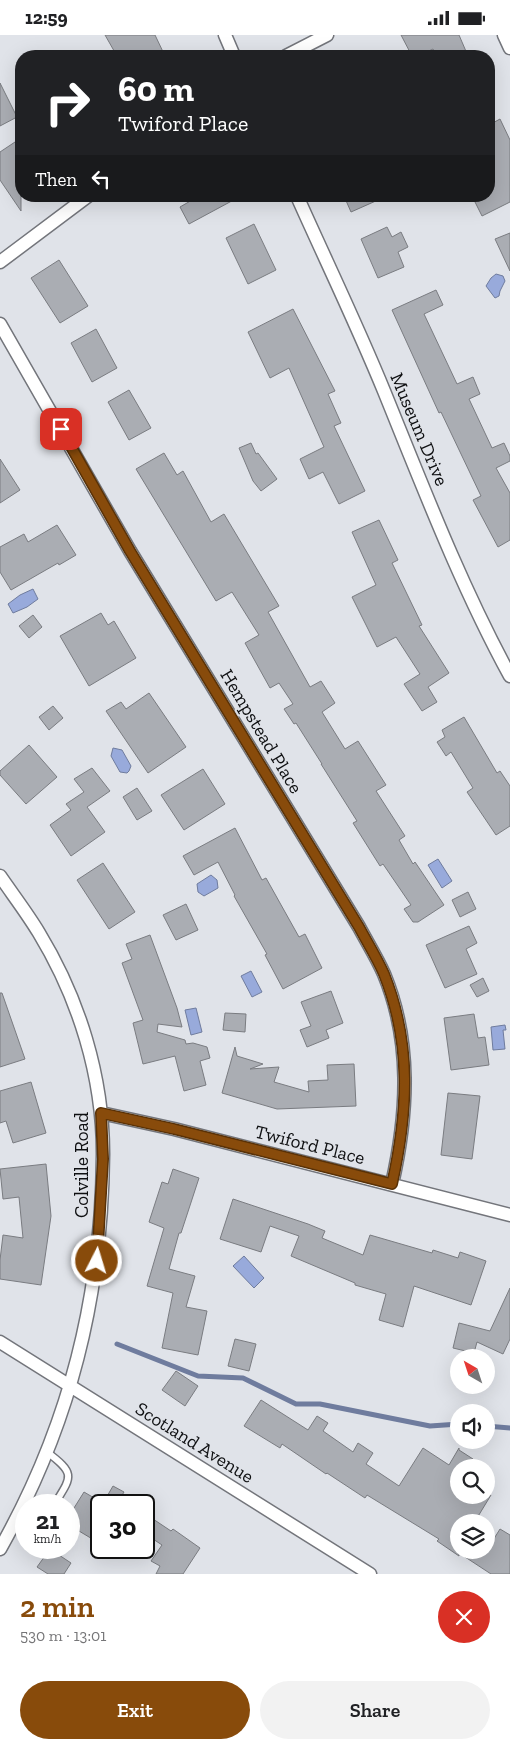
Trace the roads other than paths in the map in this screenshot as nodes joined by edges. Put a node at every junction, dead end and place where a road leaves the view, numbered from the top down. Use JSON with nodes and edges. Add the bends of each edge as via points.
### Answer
{"nodes":[{"id":1,"x":225,"y":35,"type":"edge"},
{"id":2,"x":328,"y":35,"type":"edge"},
{"id":3,"x":504,"y":35,"type":"edge"},
{"id":4,"x":510,"y":49,"type":"edge"},
{"id":5,"x":231,"y":50,"type":"edge"},
{"id":6,"x":298,"y":50,"type":"edge"},
{"id":7,"x":80,"y":202,"type":"edge"},
{"id":8,"x":300,"y":202,"type":"edge"},
{"id":9,"x":0,"y":262,"type":"edge"},
{"id":10,"x":0,"y":324,"type":"edge"},
{"id":11,"x":510,"y":676,"type":"edge"},
{"id":12,"x":0,"y":876,"type":"edge"},
{"id":13,"x":101,"y":1113,"type":"junction"},
{"id":14,"x":392,"y":1184,"type":"junction"},
{"id":15,"x":510,"y":1215,"type":"edge"},
{"id":16,"x":0,"y":1342,"type":"edge"},
{"id":17,"x":70,"y":1386,"type":"junction"},
{"id":18,"x":48,"y":1451,"type":"junction"},
{"id":19,"x":32,"y":1494,"type":"edge"},
{"id":20,"x":61,"y":1494,"type":"edge"},
{"id":21,"x":15,"y":1530,"type":"edge"},
{"id":22,"x":0,"y":1549,"type":"edge"},
{"id":23,"x":370,"y":1574,"type":"edge"}],
"edges":[{"from":1,"to":5,"type":"street"},
{"from":2,"to":6,"type":"street"},
{"from":3,"to":4,"type":"street"},
{"from":7,"to":9,"type":"street"},
{"from":8,"to":11,"type":"street","name":"Museum Drive","via":[[379,380],[460,575]]},
{"from":10,"to":14,"type":"street","name":"Hempstead Place","via":[[130,551],[359,927],[384,974],[399,1023],[405,1081],[401,1144]]},
{"from":12,"to":13,"type":"street","name":"Colville Road","via":[[38,932],[74,1005],[85,1035]]},
{"from":13,"to":14,"type":"street","name":"Twiford Place"},
{"from":13,"to":17,"type":"street","name":"Colville Road","via":[[103,1159],[98,1257],[85,1334]]},
{"from":14,"to":15,"type":"street","name":"Twiford Place"},
{"from":16,"to":17,"type":"street","name":"Scotland Avenue"},
{"from":17,"to":18,"type":"street","name":"Colville Road"},
{"from":17,"to":23,"type":"street","name":"Scotland Avenue"},
{"from":18,"to":19,"type":"street","name":"Colville Road"},
{"from":18,"to":20,"type":"lane","via":[[69,1472],[69,1481]]},
{"from":21,"to":22,"type":"street","name":"Colville Road"}]}
